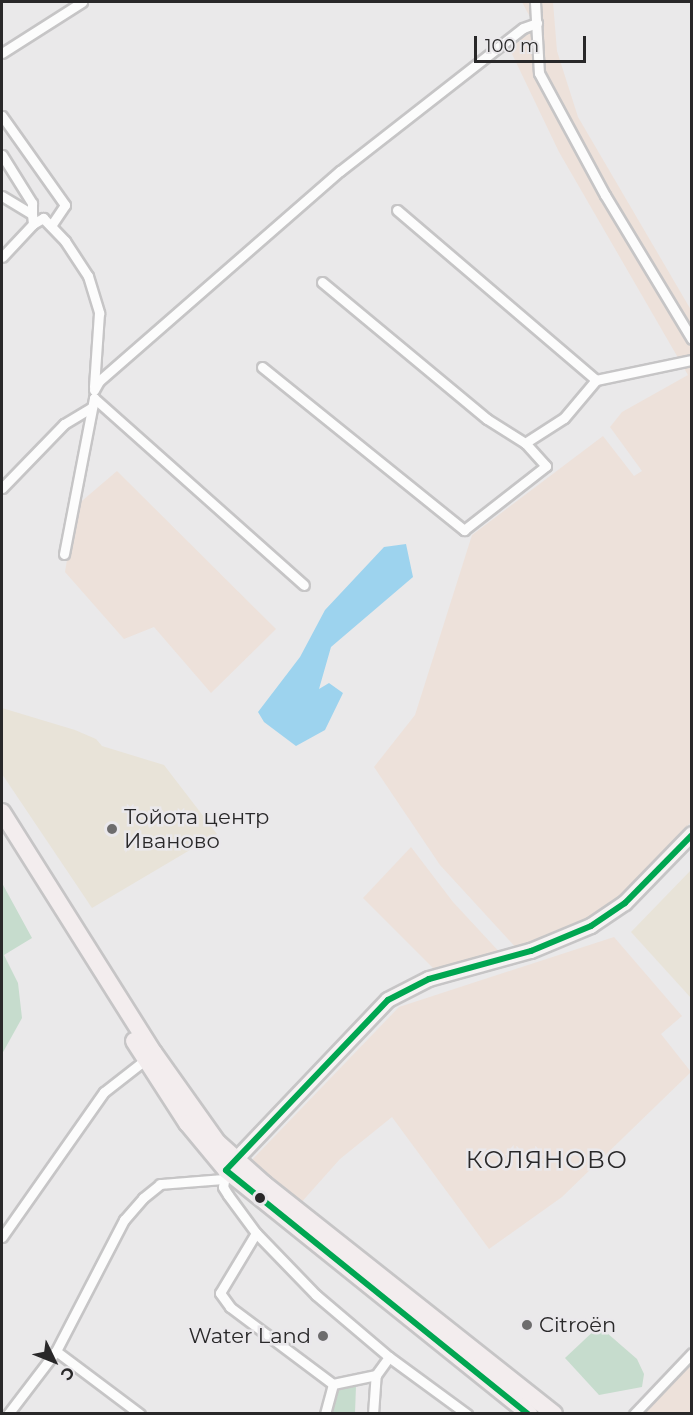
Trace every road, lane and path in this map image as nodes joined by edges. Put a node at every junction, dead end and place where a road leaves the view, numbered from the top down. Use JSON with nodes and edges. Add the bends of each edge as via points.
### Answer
{"nodes":[{"id":1,"x":82,"y":2,"type":"edge"},
{"id":2,"x":535,"y":2,"type":"edge"},
{"id":3,"x":537,"y":23,"type":"junction"},
{"id":4,"x":2,"y":53,"type":"edge"},
{"id":5,"x":2,"y":116,"type":"edge"},
{"id":6,"x":2,"y":155,"type":"edge"},
{"id":7,"x":2,"y":196,"type":"edge"},
{"id":8,"x":398,"y":210,"type":"dead end"},
{"id":9,"x":32,"y":219,"type":"junction"},
{"id":10,"x":51,"y":226,"type":"junction"},
{"id":11,"x":2,"y":256,"type":"edge"},
{"id":12,"x":322,"y":282,"type":"dead end"},
{"id":13,"x":692,"y":339,"type":"edge"},
{"id":14,"x":692,"y":360,"type":"edge"},
{"id":15,"x":262,"y":367,"type":"dead end"},
{"id":16,"x":596,"y":380,"type":"junction"},
{"id":17,"x":93,"y":399,"type":"junction"},
{"id":18,"x":525,"y":443,"type":"junction"},
{"id":19,"x":2,"y":488,"type":"edge"},
{"id":20,"x":64,"y":554,"type":"dead end"},
{"id":21,"x":304,"y":585,"type":"dead end"},
{"id":22,"x":2,"y":812,"type":"edge"},
{"id":23,"x":2,"y":829,"type":"edge"},
{"id":24,"x":692,"y":834,"type":"edge"},
{"id":25,"x":692,"y":846,"type":"edge"},
{"id":26,"x":150,"y":1061,"type":"junction"},
{"id":27,"x":232,"y":1170,"type":"junction"},
{"id":28,"x":256,"y":1233,"type":"junction"},
{"id":29,"x":2,"y":1237,"type":"edge"},
{"id":30,"x":56,"y":1351,"type":"junction"},
{"id":31,"x":692,"y":1353,"type":"edge"},
{"id":32,"x":389,"y":1358,"type":"junction"},
{"id":33,"x":376,"y":1375,"type":"junction"},
{"id":34,"x":333,"y":1384,"type":"junction"},
{"id":35,"x":2,"y":1410,"type":"edge"},
{"id":36,"x":7,"y":1413,"type":"edge"},
{"id":37,"x":140,"y":1413,"type":"edge"},
{"id":38,"x":325,"y":1413,"type":"edge"},
{"id":39,"x":373,"y":1413,"type":"edge"},
{"id":40,"x":467,"y":1413,"type":"edge"},
{"id":41,"x":529,"y":1413,"type":"edge"},
{"id":42,"x":554,"y":1413,"type":"edge"},
{"id":43,"x":634,"y":1413,"type":"edge"}],
"edges":[{"from":1,"to":4,"type":"street"},
{"from":2,"to":3,"type":"street"},
{"from":3,"to":13,"type":"street","via":[[539,73]]},
{"from":3,"to":17,"type":"street","via":[[523,28],[340,171],[99,381]]},
{"from":5,"to":10,"type":"street","via":[[65,205]]},
{"from":6,"to":9,"type":"street","via":[[32,203]]},
{"from":7,"to":9,"type":"street"},
{"from":8,"to":16,"type":"street"},
{"from":9,"to":10,"type":"street","via":[[43,218]]},
{"from":9,"to":11,"type":"street"},
{"from":10,"to":17,"type":"street","via":[[81,264],[99,313]]},
{"from":12,"to":18,"type":"street","via":[[487,419]]},
{"from":14,"to":16,"type":"street"},
{"from":15,"to":18,"type":"street","via":[[464,530],[546,466]]},
{"from":16,"to":18,"type":"street","via":[[564,418]]},
{"from":17,"to":19,"type":"street"},
{"from":17,"to":20,"type":"street"},
{"from":17,"to":21,"type":"street"},
{"from":22,"to":26,"type":"highway"},
{"from":23,"to":26,"type":"highway"},
{"from":24,"to":27,"type":"main road","via":[[625,903],[591,926],[531,951],[429,979],[388,1000]]},
{"from":25,"to":27,"type":"main road","via":[[621,918],[591,936],[402,999]]},
{"from":26,"to":27,"type":"highway","via":[[208,1152]]},
{"from":26,"to":29,"type":"street","via":[[104,1092]]},
{"from":27,"to":28,"type":"street","via":[[223,1187]]},
{"from":27,"to":30,"type":"street","via":[[160,1184],[143,1198],[124,1220]]},
{"from":27,"to":41,"type":"highway"},
{"from":27,"to":42,"type":"highway"},
{"from":28,"to":32,"type":"street","via":[[316,1295]]},
{"from":28,"to":34,"type":"street","via":[[220,1293],[230,1307]]},
{"from":30,"to":36,"type":"street"},
{"from":30,"to":37,"type":"street"},
{"from":31,"to":43,"type":"street"},
{"from":32,"to":33,"type":"street"},
{"from":32,"to":40,"type":"street"},
{"from":33,"to":34,"type":"street"},
{"from":33,"to":39,"type":"street"},
{"from":34,"to":38,"type":"street"},
{"from":35,"to":36,"type":"street"}]}
